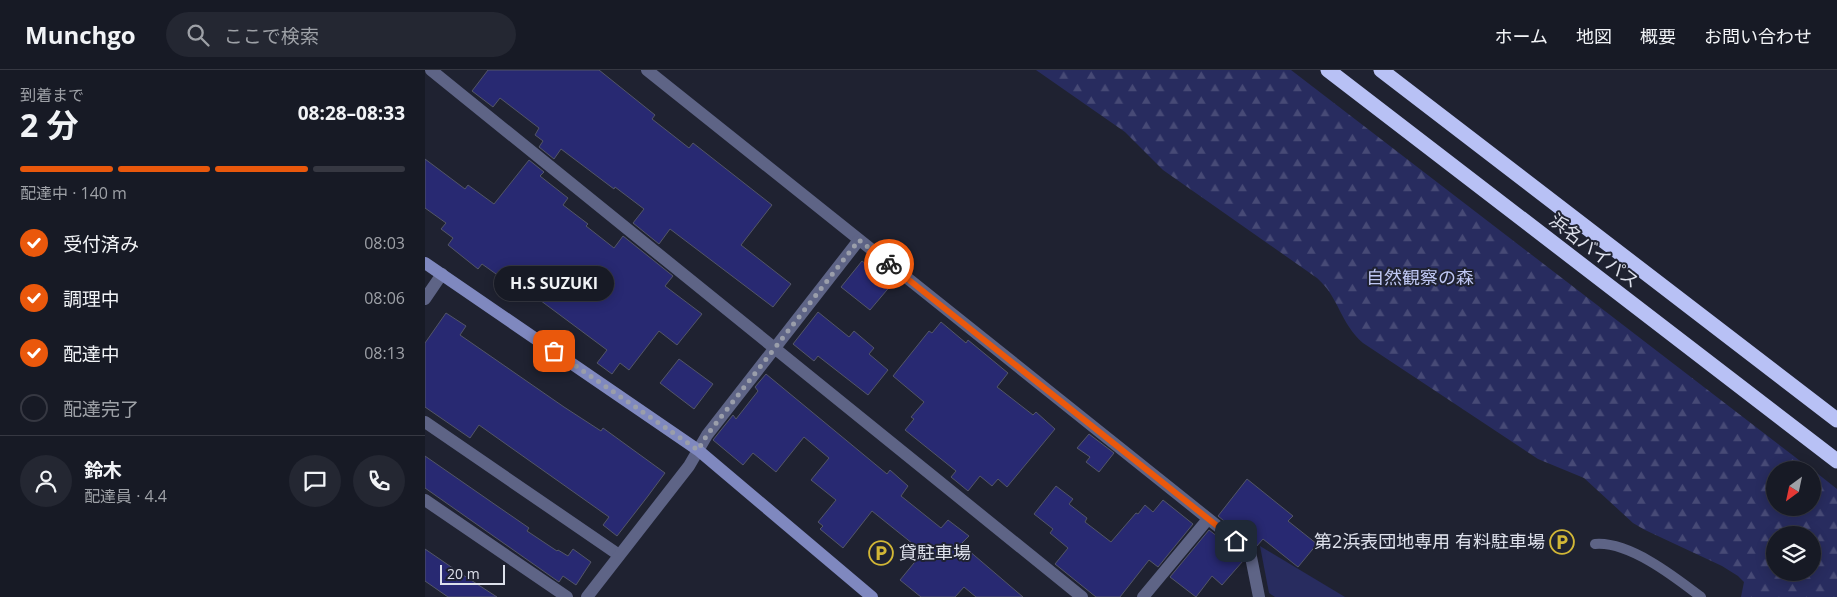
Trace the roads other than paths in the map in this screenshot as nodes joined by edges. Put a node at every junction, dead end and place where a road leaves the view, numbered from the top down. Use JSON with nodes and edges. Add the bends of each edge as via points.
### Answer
{"nodes":[{"id":1,"x":431,"y":70,"type":"edge"},
{"id":2,"x":647,"y":70,"type":"edge"},
{"id":3,"x":1328,"y":70,"type":"edge"},
{"id":4,"x":1381,"y":70,"type":"edge"},
{"id":5,"x":859,"y":240,"type":"junction"},
{"id":6,"x":425,"y":263,"type":"edge"},
{"id":7,"x":442,"y":274,"type":"junction"},
{"id":8,"x":425,"y":299,"type":"edge"},
{"id":9,"x":775,"y":348,"type":"junction"},
{"id":10,"x":1837,"y":420,"type":"edge"},
{"id":11,"x":425,"y":422,"type":"edge"},
{"id":12,"x":698,"y":450,"type":"junction"},
{"id":13,"x":1837,"y":461,"type":"edge"},
{"id":14,"x":425,"y":500,"type":"edge"},
{"id":15,"x":1208,"y":519,"type":"junction"},
{"id":16,"x":1595,"y":544,"type":"dead end"},
{"id":17,"x":619,"y":556,"type":"junction"},
{"id":18,"x":567,"y":597,"type":"edge"},
{"id":19,"x":587,"y":597,"type":"edge"},
{"id":20,"x":872,"y":597,"type":"edge"},
{"id":21,"x":1082,"y":597,"type":"edge"},
{"id":22,"x":1143,"y":597,"type":"edge"},
{"id":23,"x":1259,"y":597,"type":"edge"},
{"id":24,"x":1701,"y":597,"type":"edge"}],
"edges":[{"from":1,"to":9,"type":"street"},
{"from":2,"to":5,"type":"street"},
{"from":3,"to":13,"type":"highway","name":"浜名バイパス"},
{"from":4,"to":10,"type":"highway","name":"浜名バイパス"},
{"from":5,"to":9,"type":"street"},
{"from":5,"to":15,"type":"street"},
{"from":6,"to":7,"type":"street"},
{"from":7,"to":8,"type":"street"},
{"from":7,"to":12,"type":"street"},
{"from":9,"to":12,"type":"street"},
{"from":9,"to":21,"type":"street"},
{"from":11,"to":17,"type":"street"},
{"from":12,"to":17,"type":"street"},
{"from":12,"to":20,"type":"street"},
{"from":14,"to":18,"type":"street"},
{"from":15,"to":22,"type":"street"},
{"from":15,"to":23,"type":"street","via":[[1250,552]]},
{"from":16,"to":24,"type":"lane","via":[[1617,546],[1657,566]]},
{"from":17,"to":19,"type":"street"}]}
